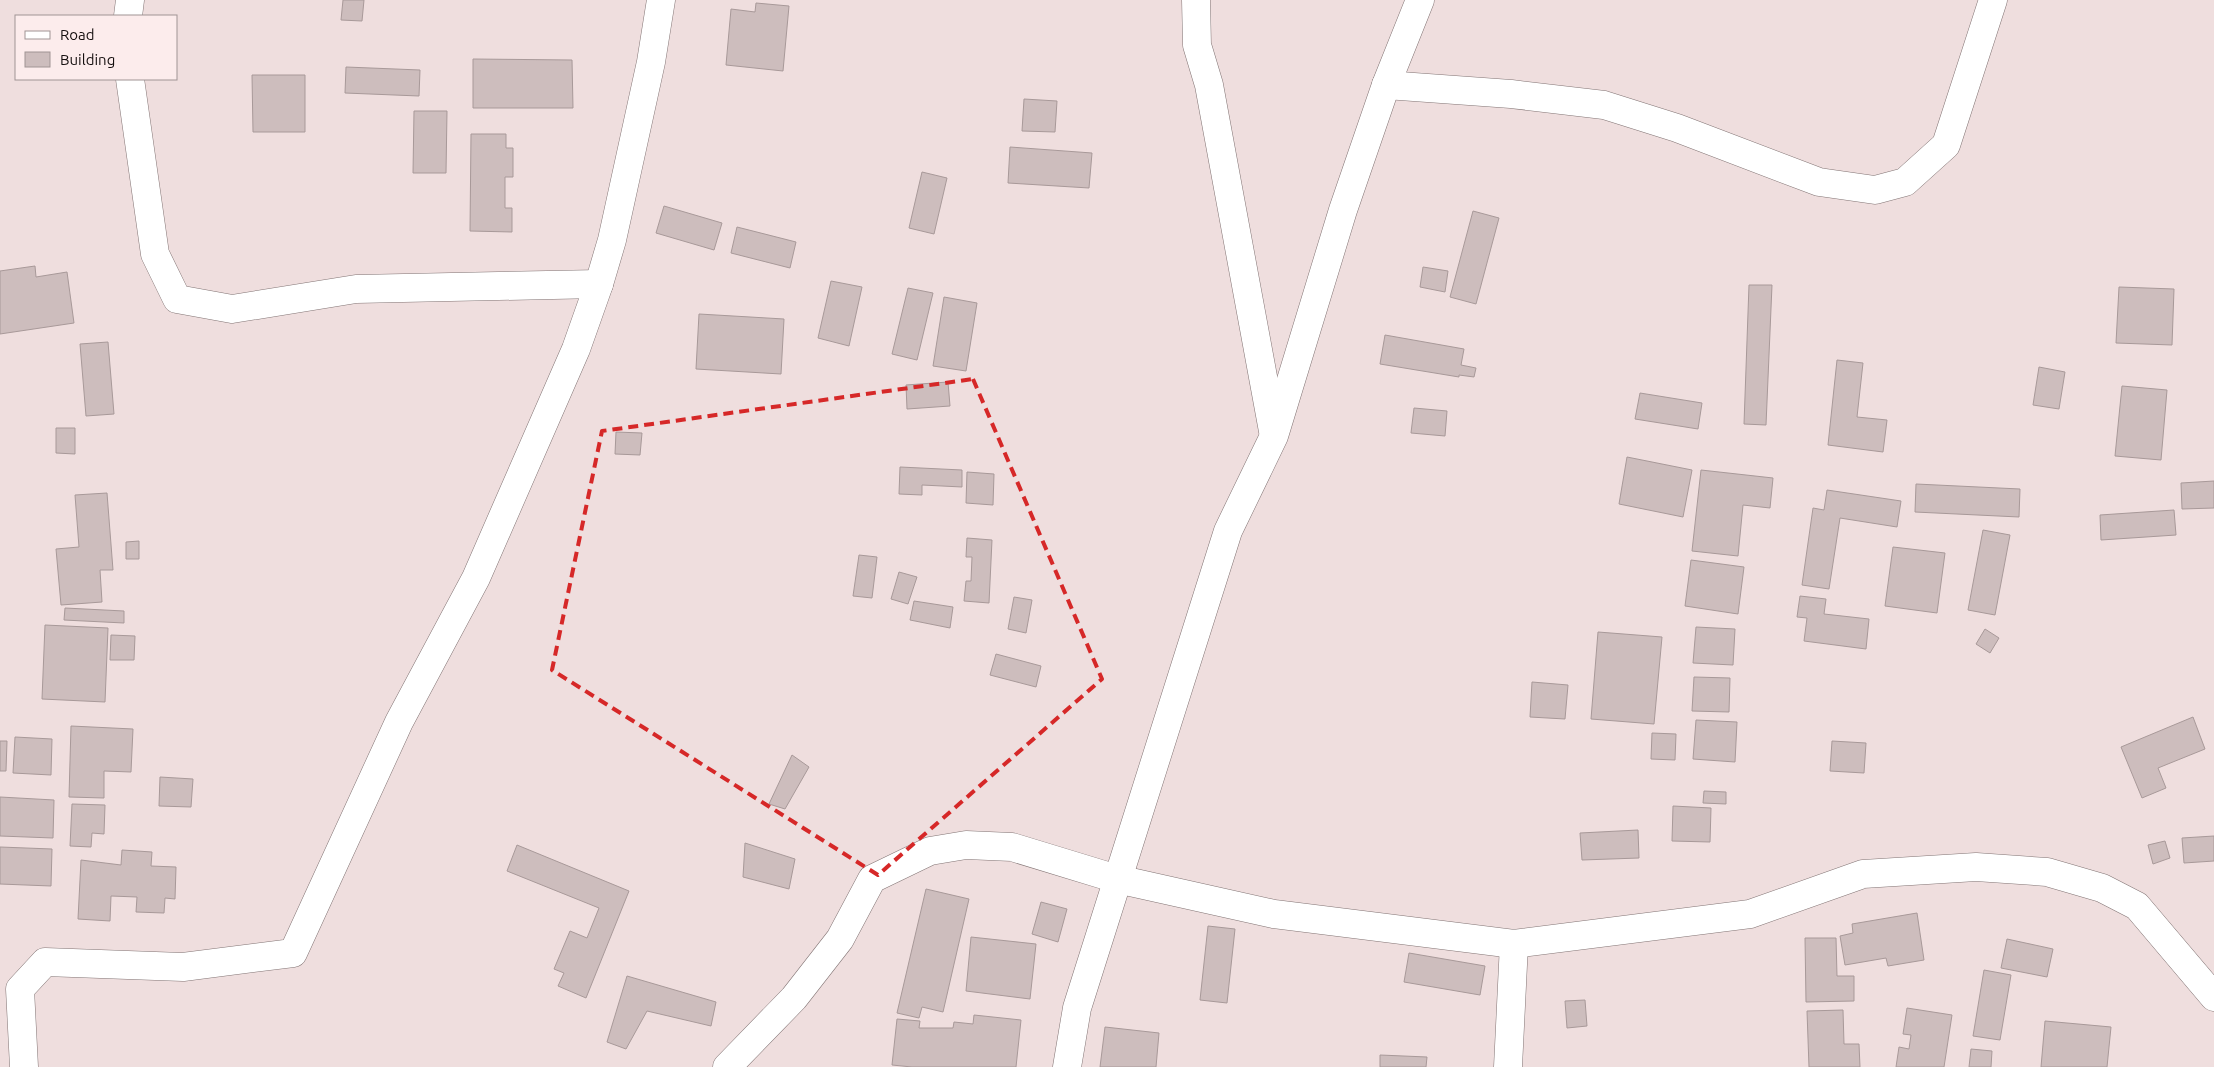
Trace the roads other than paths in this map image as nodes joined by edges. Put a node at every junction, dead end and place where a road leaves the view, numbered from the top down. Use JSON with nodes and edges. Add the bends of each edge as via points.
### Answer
{"nodes":[{"id":1,"x":130,"y":0,"type":"edge"},
{"id":2,"x":661,"y":0,"type":"edge"},
{"id":3,"x":1196,"y":0,"type":"edge"},
{"id":4,"x":1420,"y":0,"type":"edge"},
{"id":5,"x":1993,"y":0,"type":"edge"},
{"id":6,"x":128,"y":15,"type":"edge"},
{"id":7,"x":130,"y":80,"type":"edge"},
{"id":8,"x":1386,"y":85,"type":"junction"},
{"id":9,"x":599,"y":284,"type":"junction"},
{"id":10,"x":1274,"y":436,"type":"junction"},
{"id":11,"x":1117,"y":879,"type":"junction"},
{"id":12,"x":1514,"y":944,"type":"junction"},
{"id":13,"x":2214,"y":997,"type":"edge"},
{"id":14,"x":24,"y":1067,"type":"edge"},
{"id":15,"x":727,"y":1067,"type":"edge"},
{"id":16,"x":1067,"y":1067,"type":"edge"},
{"id":17,"x":1508,"y":1067,"type":"edge"}],
"edges":[{"from":1,"to":6,"type":"street"},
{"from":2,"to":9,"type":"street","via":[[651,62],[612,240]]},
{"from":3,"to":10,"type":"street","via":[[1197,45],[1209,85]]},
{"from":4,"to":8,"type":"street"},
{"from":5,"to":8,"type":"street","via":[[1946,145],[1905,182],[1875,190],[1819,182],[1604,104]]},
{"from":7,"to":9,"type":"street","via":[[154,254],[177,299],[232,310],[356,289]]},
{"from":8,"to":10,"type":"street","via":[[1343,210]]},
{"from":9,"to":14,"type":"street","via":[[576,349],[476,578],[399,722],[293,953],[183,966],[45,962],[20,989]]},
{"from":10,"to":11,"type":"street","via":[[1228,532]]},
{"from":11,"to":12,"type":"street","via":[[1274,914]]},
{"from":11,"to":15,"type":"street","via":[[1012,847],[988,844],[930,850],[872,879],[840,940],[794,998]]},
{"from":11,"to":16,"type":"street","via":[[1077,1008]]},
{"from":12,"to":13,"type":"street","via":[[1750,914],[1863,874],[1976,867],[2047,872],[2102,888],[2137,906]]},
{"from":12,"to":17,"type":"street"}]}
